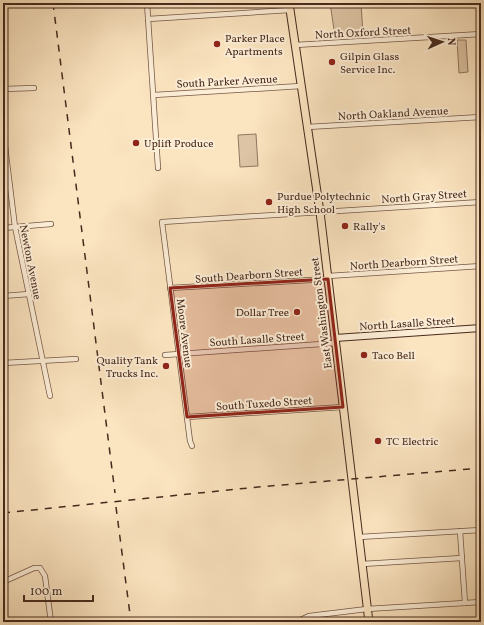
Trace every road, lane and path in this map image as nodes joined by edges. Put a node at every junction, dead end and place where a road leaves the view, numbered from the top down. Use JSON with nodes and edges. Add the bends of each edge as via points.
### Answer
{"nodes":[{"id":1,"x":147,"y":3,"type":"edge"},
{"id":2,"x":290,"y":7,"type":"edge"},
{"id":3,"x":148,"y":19,"type":"junction"},
{"id":4,"x":481,"y":34,"type":"edge"},
{"id":5,"x":295,"y":45,"type":"junction"},
{"id":6,"x":301,"y":86,"type":"junction"},
{"id":7,"x":34,"y":88,"type":"dead end"},
{"id":8,"x":3,"y":89,"type":"edge"},
{"id":9,"x":154,"y":95,"type":"junction"},
{"id":10,"x":481,"y":117,"type":"edge"},
{"id":11,"x":307,"y":127,"type":"junction"},
{"id":12,"x":3,"y":130,"type":"edge"},
{"id":13,"x":5,"y":158,"type":"edge"},
{"id":14,"x":158,"y":168,"type":"dead end"},
{"id":15,"x":481,"y":202,"type":"edge"},
{"id":16,"x":320,"y":212,"type":"junction"},
{"id":17,"x":162,"y":222,"type":"joint"},
{"id":18,"x":51,"y":224,"type":"dead end"},
{"id":19,"x":15,"y":227,"type":"junction"},
{"id":20,"x":3,"y":228,"type":"edge"},
{"id":21,"x":481,"y":266,"type":"edge"},
{"id":22,"x":328,"y":277,"type":"junction"},
{"id":23,"x":170,"y":288,"type":"junction"},
{"id":24,"x":29,"y":294,"type":"junction"},
{"id":25,"x":3,"y":296,"type":"edge"},
{"id":26,"x":481,"y":328,"type":"edge"},
{"id":27,"x":335,"y":340,"type":"junction"},
{"id":28,"x":179,"y":354,"type":"junction"},
{"id":29,"x":165,"y":355,"type":"dead end"},
{"id":30,"x":76,"y":359,"type":"dead end"},
{"id":31,"x":43,"y":361,"type":"junction"},
{"id":32,"x":3,"y":363,"type":"edge"},
{"id":33,"x":50,"y":396,"type":"dead end"},
{"id":34,"x":343,"y":407,"type":"junction"},
{"id":35,"x":187,"y":417,"type":"junction"},
{"id":36,"x":192,"y":446,"type":"dead end"},
{"id":37,"x":481,"y":530,"type":"edge"},
{"id":38,"x":460,"y":531,"type":"junction"},
{"id":39,"x":359,"y":537,"type":"junction"},
{"id":40,"x":462,"y":558,"type":"junction"},
{"id":41,"x":362,"y":564,"type":"junction"},
{"id":42,"x":3,"y":582,"type":"edge"},
{"id":43,"x":481,"y":602,"type":"edge"},
{"id":44,"x":465,"y":603,"type":"junction"},
{"id":45,"x":367,"y":609,"type":"junction"},
{"id":46,"x":51,"y":622,"type":"edge"},
{"id":47,"x":296,"y":622,"type":"edge"},
{"id":48,"x":369,"y":622,"type":"edge"}],
"edges":[{"from":1,"to":3,"type":"street"},
{"from":2,"to":3,"type":"street"},
{"from":2,"to":5,"type":"main road","name":"East Washington Street"},
{"from":3,"to":9,"type":"street"},
{"from":4,"to":5,"type":"street","name":"North Oxford Street"},
{"from":5,"to":6,"type":"main road","name":"East Washington Street"},
{"from":6,"to":9,"type":"street","name":"South Parker Avenue"},
{"from":6,"to":11,"type":"main road","name":"East Washington Street"},
{"from":7,"to":8,"type":"street"},
{"from":9,"to":14,"type":"street"},
{"from":10,"to":11,"type":"street","name":"North Oakland Avenue"},
{"from":11,"to":16,"type":"main road","name":"East Washington Street"},
{"from":12,"to":13,"type":"street","name":"Newton Avenue"},
{"from":13,"to":19,"type":"street","name":"Newton Avenue"},
{"from":15,"to":16,"type":"street","name":"North Gray Street"},
{"from":16,"to":17,"type":"street","name":"North Gray Street"},
{"from":16,"to":22,"type":"main road","name":"East Washington Street"},
{"from":17,"to":23,"type":"street","name":"Moore Avenue"},
{"from":18,"to":19,"type":"street"},
{"from":19,"to":20,"type":"street"},
{"from":19,"to":24,"type":"street","name":"Newton Avenue"},
{"from":21,"to":22,"type":"street","name":"North Dearborn Street"},
{"from":22,"to":23,"type":"street","name":"South Dearborn Street"},
{"from":22,"to":27,"type":"main road","name":"East Washington Street"},
{"from":23,"to":28,"type":"street","name":"Moore Avenue"},
{"from":24,"to":25,"type":"street"},
{"from":24,"to":31,"type":"street","name":"Newton Avenue"},
{"from":26,"to":27,"type":"street","name":"North Lasalle Street"},
{"from":27,"to":28,"type":"street","name":"South Lasalle Street"},
{"from":27,"to":34,"type":"main road","name":"East Washington Street"},
{"from":28,"to":29,"type":"street","name":"South Lasalle Street"},
{"from":28,"to":35,"type":"street","name":"Moore Avenue"},
{"from":30,"to":31,"type":"street"},
{"from":31,"to":32,"type":"street"},
{"from":31,"to":33,"type":"street","name":"Newton Avenue"},
{"from":34,"to":35,"type":"street","name":"South Tuxedo Street"},
{"from":34,"to":39,"type":"main road","name":"East Washington Street"},
{"from":35,"to":36,"type":"street","name":"Moore Avenue"},
{"from":37,"to":38,"type":"street"},
{"from":38,"to":39,"type":"street"},
{"from":38,"to":40,"type":"street"},
{"from":39,"to":41,"type":"main road","name":"East Washington Street"},
{"from":40,"to":41,"type":"street"},
{"from":40,"to":44,"type":"street"},
{"from":41,"to":45,"type":"main road","name":"East Washington Street"},
{"from":42,"to":46,"type":"street","via":[[37,567],[43,570]]},
{"from":43,"to":44,"type":"street"},
{"from":44,"to":45,"type":"street"},
{"from":45,"to":47,"type":"street","via":[[309,616]]},
{"from":45,"to":48,"type":"main road","name":"East Washington Street"}]}
